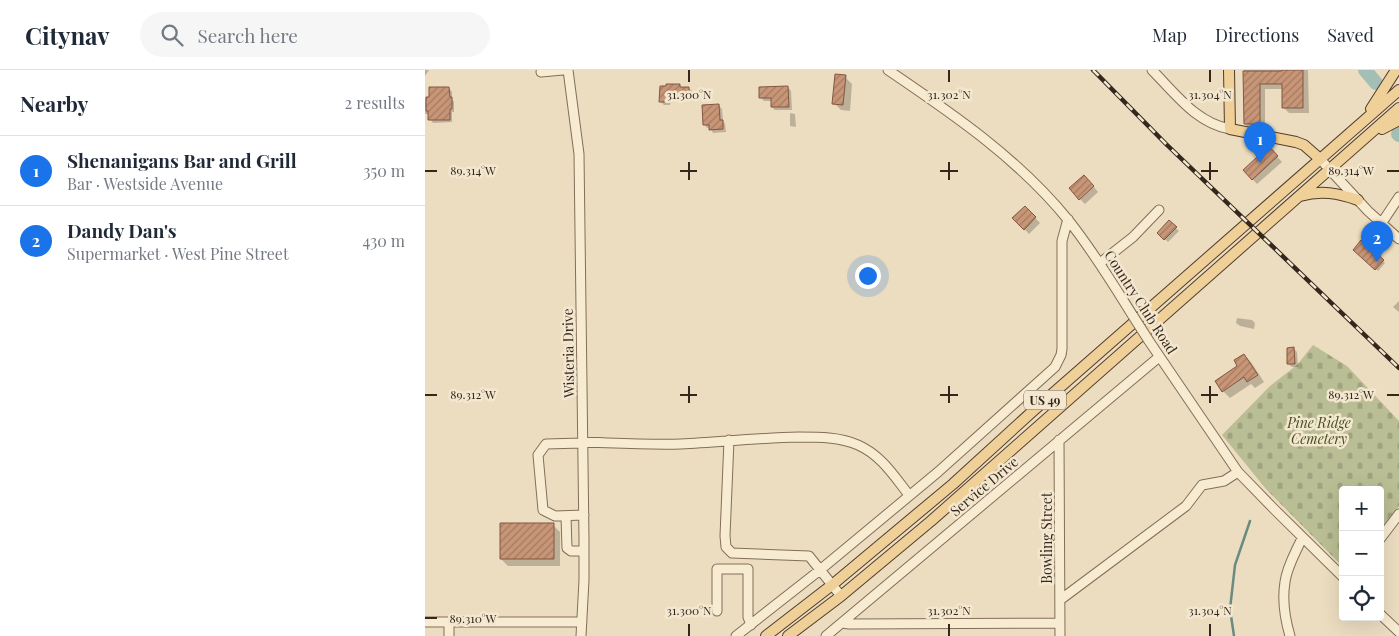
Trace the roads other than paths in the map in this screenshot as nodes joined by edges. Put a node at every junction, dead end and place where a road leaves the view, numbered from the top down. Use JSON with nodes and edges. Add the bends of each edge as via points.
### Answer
{"nodes":[{"id":1,"x":563,"y":70,"type":"edge"},
{"id":2,"x":568,"y":70,"type":"edge"},
{"id":3,"x":888,"y":70,"type":"edge"},
{"id":4,"x":1152,"y":70,"type":"edge"},
{"id":5,"x":1229,"y":70,"type":"edge"},
{"id":6,"x":1396,"y":70,"type":"edge"},
{"id":7,"x":541,"y":72,"type":"dead end"},
{"id":8,"x":1399,"y":90,"type":"edge"},
{"id":9,"x":1399,"y":108,"type":"edge"},
{"id":10,"x":1399,"y":120,"type":"edge"},
{"id":11,"x":1364,"y":121,"type":"junction"},
{"id":12,"x":1230,"y":129,"type":"junction"},
{"id":13,"x":1368,"y":136,"type":"junction"},
{"id":14,"x":1320,"y":158,"type":"junction"},
{"id":15,"x":1329,"y":168,"type":"junction"},
{"id":16,"x":1297,"y":197,"type":"junction"},
{"id":17,"x":1399,"y":198,"type":"edge"},
{"id":18,"x":1358,"y":200,"type":"junction"},
{"id":19,"x":1159,"y":210,"type":"dead end"},
{"id":20,"x":1067,"y":219,"type":"junction"},
{"id":21,"x":1381,"y":224,"type":"junction"},
{"id":22,"x":1399,"y":239,"type":"edge"},
{"id":23,"x":1100,"y":264,"type":"junction"},
{"id":24,"x":1159,"y":357,"type":"junction"},
{"id":25,"x":729,"y":440,"type":"junction"},
{"id":26,"x":1059,"y":440,"type":"junction"},
{"id":27,"x":582,"y":443,"type":"junction"},
{"id":28,"x":1239,"y":472,"type":"junction"},
{"id":29,"x":909,"y":495,"type":"junction"},
{"id":30,"x":1399,"y":514,"type":"edge"},
{"id":31,"x":584,"y":515,"type":"junction"},
{"id":32,"x":566,"y":516,"type":"junction"},
{"id":33,"x":1384,"y":533,"type":"edge"},
{"id":34,"x":1302,"y":538,"type":"junction"},
{"id":35,"x":584,"y":551,"type":"junction"},
{"id":36,"x":820,"y":570,"type":"junction"},
{"id":37,"x":1341,"y":576,"type":"edge"},
{"id":38,"x":833,"y":585,"type":"junction"},
{"id":39,"x":841,"y":596,"type":"junction"},
{"id":40,"x":1060,"y":600,"type":"junction"},
{"id":41,"x":717,"y":611,"type":"dead end"},
{"id":42,"x":1384,"y":618,"type":"edge"},
{"id":43,"x":425,"y":622,"type":"edge"},
{"id":44,"x":449,"y":622,"type":"junction"},
{"id":45,"x":581,"y":622,"type":"junction"},
{"id":46,"x":842,"y":623,"type":"junction"},
{"id":47,"x":1060,"y":623,"type":"junction"},
{"id":48,"x":751,"y":625,"type":"junction"},
{"id":49,"x":1399,"y":632,"type":"edge"},
{"id":50,"x":449,"y":636,"type":"edge"},
{"id":51,"x":581,"y":636,"type":"edge"},
{"id":52,"x":736,"y":636,"type":"edge"},
{"id":53,"x":766,"y":636,"type":"edge"},
{"id":54,"x":788,"y":636,"type":"edge"},
{"id":55,"x":826,"y":636,"type":"edge"},
{"id":56,"x":1060,"y":636,"type":"edge"},
{"id":57,"x":1290,"y":636,"type":"edge"}],
"edges":[{"from":1,"to":7,"type":"street"},
{"from":2,"to":27,"type":"street","name":"Wisteria Drive","via":[[579,154]]},
{"from":3,"to":20,"type":"street","name":"Country Club Road","via":[[990,142]]},
{"from":4,"to":12,"type":"street","via":[[1196,115]]},
{"from":5,"to":12,"type":"main road"},
{"from":6,"to":11,"type":"main road"},
{"from":8,"to":11,"type":"main road","number":"US 49"},
{"from":9,"to":13,"type":"main road","number":"US 49"},
{"from":10,"to":13,"type":"main road"},
{"from":11,"to":14,"type":"main road","number":"US 49"},
{"from":12,"to":14,"type":"main road","via":[[1288,139],[1304,145]]},
{"from":13,"to":15,"type":"main road","number":"US 49"},
{"from":14,"to":15,"type":"street"},
{"from":14,"to":38,"type":"main road","number":"US 49","via":[[953,484]]},
{"from":15,"to":16,"type":"main road","number":"US 49"},
{"from":15,"to":18,"type":"street"},
{"from":16,"to":18,"type":"main road","via":[[1327,192]]},
{"from":16,"to":39,"type":"main road","number":"US 49","via":[[931,521]]},
{"from":17,"to":21,"type":"street"},
{"from":18,"to":21,"type":"street"},
{"from":19,"to":23,"type":"street"},
{"from":20,"to":23,"type":"street","name":"Country Club Road"},
{"from":20,"to":29,"type":"street","via":[[1062,241],[1062,349],[1058,361],[1050,372]]},
{"from":21,"to":22,"type":"street"},
{"from":23,"to":24,"type":"street","name":"Country Club Road","bridge":true},
{"from":24,"to":26,"type":"street","name":"Service Drive"},
{"from":24,"to":28,"type":"street","name":"Country Club Road"},
{"from":25,"to":27,"type":"street","via":[[679,444]]},
{"from":25,"to":29,"type":"street","via":[[814,437],[846,441],[859,445],[883,462]]},
{"from":25,"to":36,"type":"street","via":[[726,547],[732,553],[809,556]]},
{"from":26,"to":40,"type":"street","name":"Bowling Street"},
{"from":26,"to":46,"type":"street","name":"Service Drive"},
{"from":27,"to":31,"type":"street","name":"Wisteria Drive"},
{"from":27,"to":32,"type":"street","via":[[546,444],[538,455],[543,510],[555,516]]},
{"from":28,"to":34,"type":"street","name":"Country Club Road"},
{"from":28,"to":40,"type":"street","via":[[1224,480],[1202,485],[1186,506]]},
{"from":29,"to":36,"type":"street"},
{"from":30,"to":33,"type":"street"},
{"from":31,"to":32,"type":"street"},
{"from":31,"to":35,"type":"street","name":"Wisteria Drive"},
{"from":32,"to":35,"type":"street","via":[[567,548],[571,552]]},
{"from":34,"to":37,"type":"street","name":"Country Club Road"},
{"from":34,"to":57,"type":"street","via":[[1285,581],[1284,599]]},
{"from":35,"to":45,"type":"street","name":"Wisteria Drive"},
{"from":36,"to":38,"type":"street"},
{"from":36,"to":48,"type":"street"},
{"from":38,"to":39,"type":"street"},
{"from":38,"to":53,"type":"main road","number":"US 49"},
{"from":39,"to":54,"type":"main road","number":"US 49"},
{"from":40,"to":47,"type":"street","name":"Bowling Street"},
{"from":41,"to":48,"type":"street","via":[[717,569],[748,569],[748,617]]},
{"from":42,"to":49,"type":"street"},
{"from":43,"to":44,"type":"street"},
{"from":44,"to":45,"type":"street"},
{"from":44,"to":50,"type":"street"},
{"from":45,"to":51,"type":"street","name":"Wisteria Drive"},
{"from":46,"to":47,"type":"street"},
{"from":46,"to":55,"type":"street","name":"Service Drive"},
{"from":47,"to":56,"type":"street","name":"Bowling Street"},
{"from":48,"to":52,"type":"street"}]}
